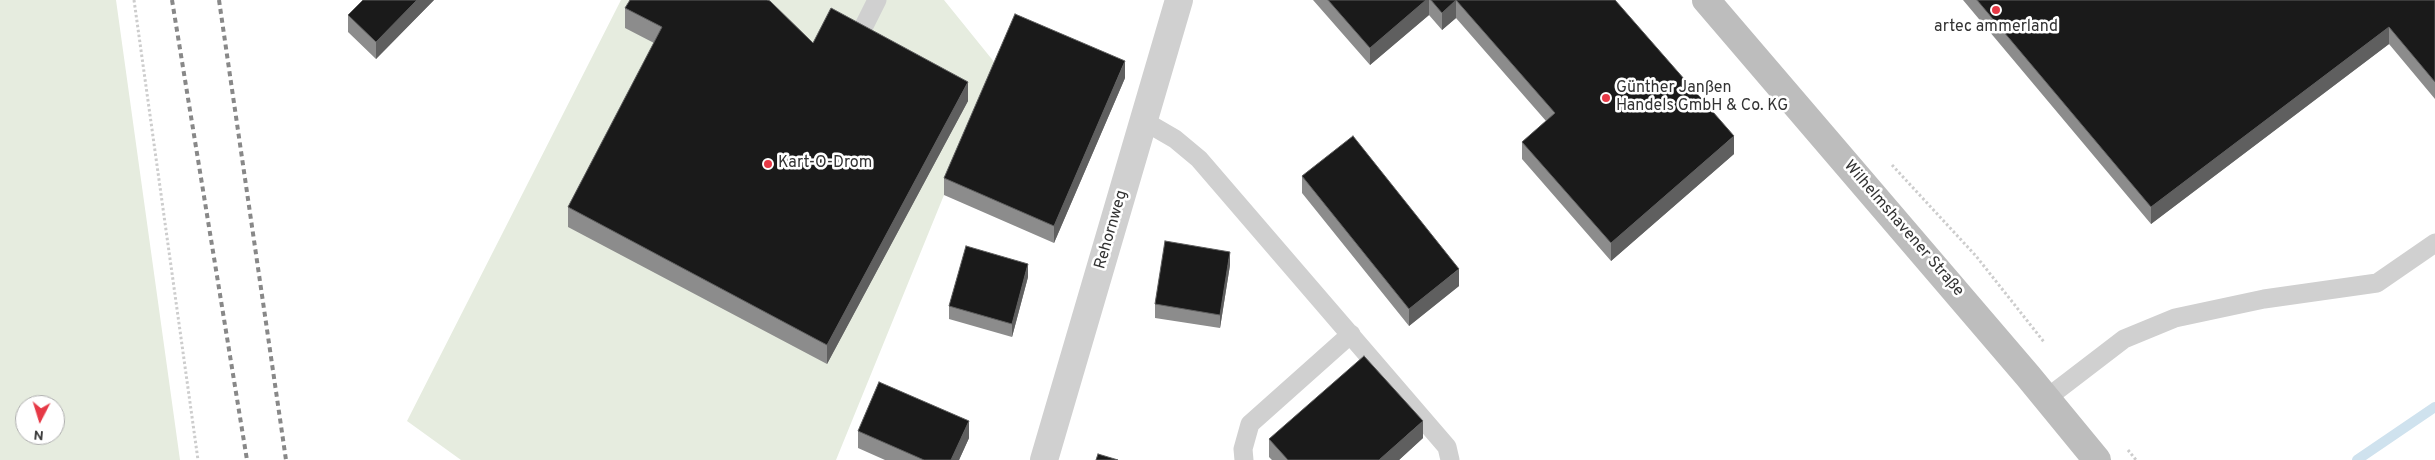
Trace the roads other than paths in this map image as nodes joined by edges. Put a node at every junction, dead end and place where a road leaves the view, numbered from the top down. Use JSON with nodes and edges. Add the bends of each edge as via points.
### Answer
{"nodes":[{"id":1,"x":877,"y":0,"type":"edge"},
{"id":2,"x":1179,"y":0,"type":"edge"},
{"id":3,"x":1706,"y":0,"type":"edge"},
{"id":4,"x":863,"y":28,"type":"edge"},
{"id":5,"x":1144,"y":121,"type":"junction"},
{"id":6,"x":2435,"y":243,"type":"edge"},
{"id":7,"x":1351,"y":334,"type":"junction"},
{"id":8,"x":2046,"y":398,"type":"junction"},
{"id":9,"x":1044,"y":460,"type":"edge"},
{"id":10,"x":1244,"y":460,"type":"edge"},
{"id":11,"x":1450,"y":460,"type":"edge"},
{"id":12,"x":2097,"y":460,"type":"edge"}],
"edges":[{"from":1,"to":4,"type":"lane"},
{"from":2,"to":5,"type":"street","name":"Rehornweg"},
{"from":3,"to":8,"type":"street","name":"Wilhelmshavener Straße"},
{"from":5,"to":7,"type":"lane","via":[[1175,139],[1198,160]]},
{"from":5,"to":9,"type":"street","name":"Rehornweg"},
{"from":6,"to":8,"type":"lane","via":[[2377,284],[2264,299],[2175,318],[2124,339]]},
{"from":7,"to":10,"type":"lane","via":[[1250,424],[1243,449]]},
{"from":7,"to":11,"type":"lane","via":[[1447,447]]},
{"from":8,"to":12,"type":"street","name":"Wilhelmshavener Straße"}]}
